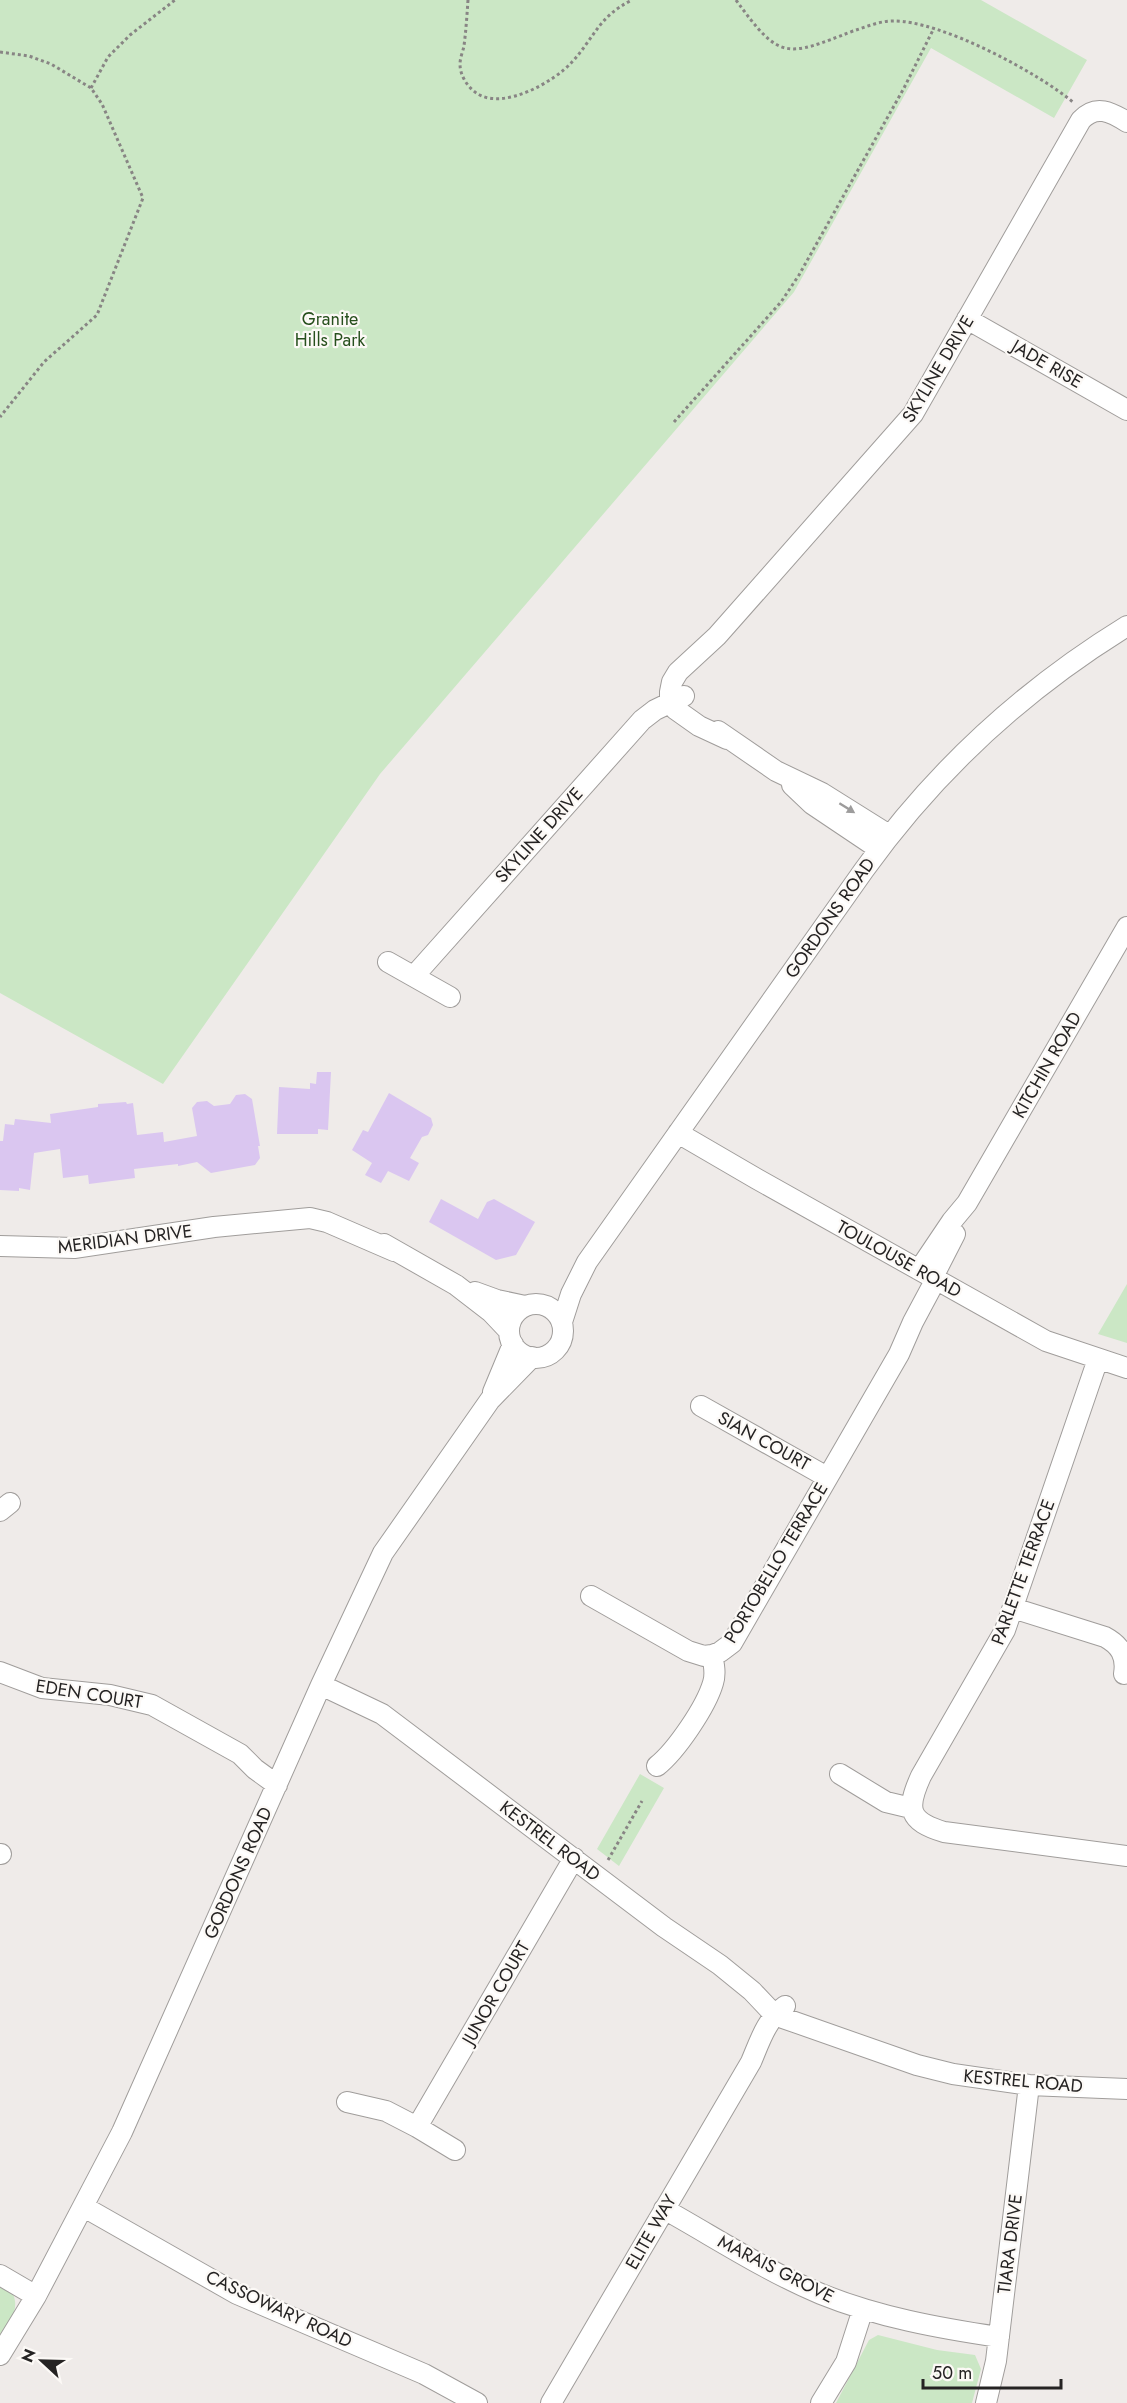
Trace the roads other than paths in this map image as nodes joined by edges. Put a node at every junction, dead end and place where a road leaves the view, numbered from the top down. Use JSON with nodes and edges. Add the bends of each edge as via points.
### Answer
{"nodes":[{"id":1,"x":1126,"y":120,"type":"edge"},
{"id":2,"x":968,"y":319,"type":"junction"},
{"id":3,"x":1127,"y":410,"type":"edge"},
{"id":4,"x":1127,"y":626,"type":"edge"},
{"id":5,"x":677,"y":699,"type":"junction"},
{"id":6,"x":884,"y":842,"type":"junction"},
{"id":7,"x":1127,"y":927,"type":"edge"},
{"id":8,"x":388,"y":962,"type":"dead end"},
{"id":9,"x":414,"y":976,"type":"junction"},
{"id":10,"x":450,"y":997,"type":"dead end"},
{"id":11,"x":678,"y":1133,"type":"junction"},
{"id":12,"x":0,"y":1246,"type":"edge"},
{"id":13,"x":587,"y":1262,"type":"junction"},
{"id":14,"x":934,"y":1278,"type":"junction"},
{"id":15,"x":456,"y":1286,"type":"junction"},
{"id":16,"x":531,"y":1304,"type":"junction"},
{"id":17,"x":562,"y":1322,"type":"junction"},
{"id":18,"x":511,"y":1338,"type":"junction"},
{"id":19,"x":532,"y":1357,"type":"junction"},
{"id":20,"x":1098,"y":1359,"type":"junction"},
{"id":21,"x":1127,"y":1368,"type":"edge"},
{"id":22,"x":489,"y":1400,"type":"junction"},
{"id":23,"x":701,"y":1406,"type":"dead end"},
{"id":24,"x":827,"y":1477,"type":"junction"},
{"id":25,"x":591,"y":1596,"type":"dead end"},
{"id":26,"x":1013,"y":1608,"type":"junction"},
{"id":27,"x":712,"y":1655,"type":"junction"},
{"id":28,"x":0,"y":1672,"type":"edge"},
{"id":29,"x":1124,"y":1674,"type":"dead end"},
{"id":30,"x":324,"y":1678,"type":"junction"},
{"id":31,"x":657,"y":1766,"type":"dead end"},
{"id":32,"x":840,"y":1774,"type":"dead end"},
{"id":33,"x":281,"y":1777,"type":"junction"},
{"id":34,"x":911,"y":1808,"type":"junction"},
{"id":35,"x":1127,"y":1856,"type":"edge"},
{"id":36,"x":574,"y":1858,"type":"junction"},
{"id":37,"x":781,"y":2013,"type":"junction"},
{"id":38,"x":1029,"y":2085,"type":"junction"},
{"id":39,"x":1127,"y":2089,"type":"edge"},
{"id":40,"x":347,"y":2102,"type":"dead end"},
{"id":41,"x":417,"y":2127,"type":"junction"},
{"id":42,"x":455,"y":2150,"type":"dead end"},
{"id":43,"x":84,"y":2207,"type":"junction"},
{"id":44,"x":664,"y":2209,"type":"junction"},
{"id":45,"x":0,"y":2275,"type":"edge"},
{"id":46,"x":36,"y":2296,"type":"junction"},
{"id":47,"x":863,"y":2309,"type":"junction"},
{"id":48,"x":999,"y":2337,"type":"junction"},
{"id":49,"x":0,"y":2355,"type":"edge"},
{"id":50,"x":477,"y":2403,"type":"edge"},
{"id":51,"x":552,"y":2403,"type":"edge"},
{"id":52,"x":821,"y":2403,"type":"edge"},
{"id":53,"x":986,"y":2403,"type":"edge"}],
"edges":[{"from":1,"to":2,"type":"street","name":"SKYLINE DRIVE","via":[[1099,110],[1087,115],[1075,130]]},
{"from":2,"to":3,"type":"street","name":"JADE RISE"},
{"from":2,"to":5,"type":"street","name":"SKYLINE DRIVE","via":[[914,414],[717,636]]},
{"from":4,"to":6,"type":"street","name":"GORDONS ROAD","via":[[1061,670],[989,728],[932,783]]},
{"from":5,"to":6,"type":"street","via":[[776,771],[822,792]]},
{"from":5,"to":9,"type":"street","name":"SKYLINE DRIVE","via":[[642,720]]},
{"from":6,"to":11,"type":"street","name":"GORDONS ROAD"},
{"from":7,"to":14,"type":"street","name":"KITCHIN ROAD","via":[[966,1203],[947,1228]]},
{"from":8,"to":9,"type":"street"},
{"from":9,"to":10,"type":"street"},
{"from":11,"to":13,"type":"street","name":"GORDONS ROAD"},
{"from":11,"to":14,"type":"street","name":"TOULOUSE ROAD"},
{"from":12,"to":15,"type":"street","name":"MERIDIAN DRIVE","via":[[83,1247],[214,1227],[310,1218],[394,1251]]},
{"from":13,"to":16,"type":"street","name":"GORDONS ROAD","via":[[566,1283]]},
{"from":13,"to":17,"type":"street","name":"GORDONS ROAD"},
{"from":14,"to":20,"type":"street","name":"TOULOUSE ROAD","via":[[1046,1341]]},
{"from":14,"to":24,"type":"street","name":"PORTOBELLO TERRACE","via":[[899,1354]]},
{"from":15,"to":16,"type":"street","name":"MERIDIAN DRIVE","via":[[497,1300]]},
{"from":15,"to":18,"type":"street","name":"MERIDIAN DRIVE","via":[[491,1312]]},
{"from":16,"to":17,"type":"street","via":[[552,1309]]},
{"from":16,"to":18,"type":"street","via":[[513,1316]]},
{"from":17,"to":19,"type":"street","via":[[559,1345],[548,1355]]},
{"from":18,"to":19,"type":"street","via":[[524,1355]]},
{"from":18,"to":22,"type":"street","name":"GORDONS ROAD"},
{"from":19,"to":22,"type":"street","name":"GORDONS ROAD"},
{"from":20,"to":21,"type":"street","name":"TOULOUSE ROAD"},
{"from":20,"to":26,"type":"street","name":"PARLETTE TERRACE"},
{"from":22,"to":30,"type":"street","name":"GORDONS ROAD","via":[[383,1553]]},
{"from":23,"to":24,"type":"street","name":"SIAN COURT"},
{"from":24,"to":27,"type":"street","name":"PORTOBELLO TERRACE","via":[[732,1642]]},
{"from":25,"to":27,"type":"street","via":[[688,1651]]},
{"from":26,"to":29,"type":"street","via":[[1105,1636],[1126,1656]]},
{"from":26,"to":34,"type":"street","name":"PARLETTE TERRACE","via":[[998,1645],[921,1776]]},
{"from":27,"to":31,"type":"street","name":"PORTOBELLO TERRACE","via":[[714,1674],[710,1690],[680,1742]]},
{"from":28,"to":33,"type":"street","name":"EDEN COURT","via":[[42,1688],[110,1695],[152,1705]]},
{"from":30,"to":33,"type":"street","name":"GORDONS ROAD"},
{"from":30,"to":36,"type":"street","name":"KESTREL ROAD","via":[[362,1694],[382,1714]]},
{"from":32,"to":34,"type":"street","via":[[886,1802]]},
{"from":33,"to":43,"type":"street","name":"GORDONS ROAD","via":[[122,2132]]},
{"from":34,"to":35,"type":"street","via":[[921,1824],[944,1832]]},
{"from":36,"to":37,"type":"street","name":"KESTREL ROAD"},
{"from":36,"to":41,"type":"street","name":"JUNOR COURT"},
{"from":37,"to":38,"type":"street","name":"KESTREL ROAD","via":[[917,2065]]},
{"from":37,"to":44,"type":"street","name":"ELITE WAY","via":[[774,2033],[751,2062]]},
{"from":38,"to":39,"type":"street","name":"KESTREL ROAD"},
{"from":38,"to":48,"type":"street","name":"TIARA DRIVE"},
{"from":40,"to":41,"type":"street","via":[[386,2111]]},
{"from":41,"to":42,"type":"street"},
{"from":43,"to":46,"type":"street","name":"GORDONS ROAD"},
{"from":43,"to":50,"type":"street","name":"CASSOWARY ROAD","via":[[237,2294],[424,2374]]},
{"from":44,"to":47,"type":"street","name":"MARAIS GROVE","via":[[796,2283]]},
{"from":44,"to":51,"type":"street","name":"ELITE WAY"},
{"from":45,"to":46,"type":"street"},
{"from":46,"to":49,"type":"street","name":"GORDONS ROAD"},
{"from":47,"to":48,"type":"street","name":"MARAIS GROVE","via":[[932,2327]]},
{"from":47,"to":52,"type":"street","via":[[846,2362]]},
{"from":48,"to":53,"type":"street","name":"TIARA DRIVE"}]}
